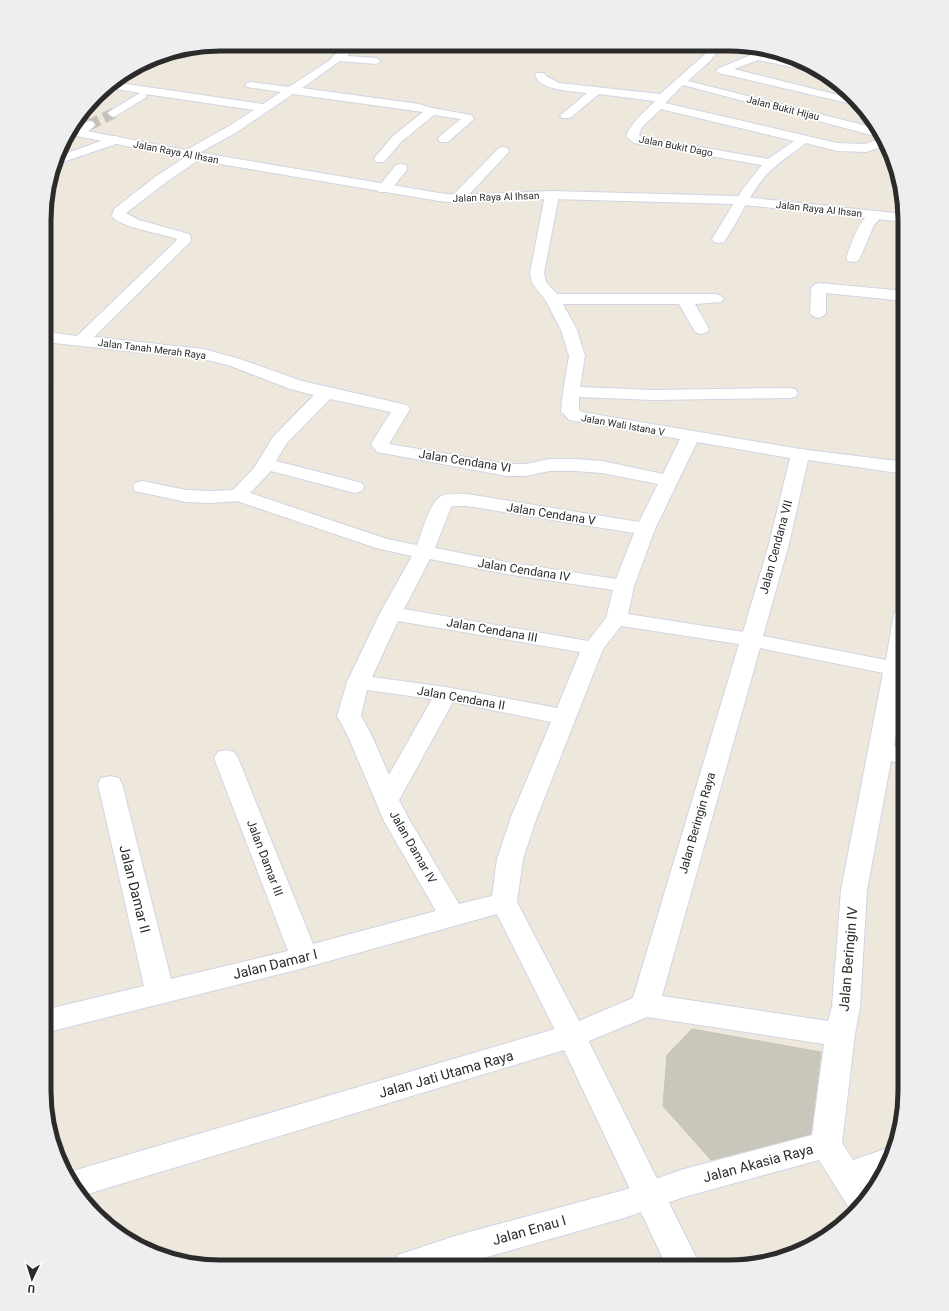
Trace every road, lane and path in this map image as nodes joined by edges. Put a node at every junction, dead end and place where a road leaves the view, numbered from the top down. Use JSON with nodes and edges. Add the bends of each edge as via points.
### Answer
{"nodes":[{"id":1,"x":347,"y":51,"type":"edge"},
{"id":2,"x":711,"y":51,"type":"edge"},
{"id":3,"x":763,"y":54,"type":"edge"},
{"id":4,"x":759,"y":56,"type":"junction"},
{"id":5,"x":337,"y":58,"type":"junction"},
{"id":6,"x":376,"y":61,"type":"dead end"},
{"id":7,"x":792,"y":63,"type":"edge"},
{"id":8,"x":723,"y":70,"type":"junction"},
{"id":9,"x":540,"y":75,"type":"dead end"},
{"id":10,"x":251,"y":84,"type":"dead end"},
{"id":11,"x":682,"y":85,"type":"junction"},
{"id":12,"x":117,"y":86,"type":"edge"},
{"id":13,"x":293,"y":90,"type":"junction"},
{"id":14,"x":596,"y":91,"type":"junction"},
{"id":15,"x":838,"y":91,"type":"edge"},
{"id":16,"x":141,"y":96,"type":"dead end"},
{"id":17,"x":828,"y":96,"type":"junction"},
{"id":18,"x":848,"y":100,"type":"edge"},
{"id":19,"x":661,"y":102,"type":"junction"},
{"id":20,"x":266,"y":108,"type":"junction"},
{"id":21,"x":431,"y":111,"type":"junction"},
{"id":22,"x":797,"y":112,"type":"junction"},
{"id":23,"x":114,"y":113,"type":"tunnel mouth"},
{"id":24,"x":566,"y":116,"type":"dead end"},
{"id":25,"x":89,"y":126,"type":"tunnel mouth"},
{"id":26,"x":756,"y":129,"type":"junction"},
{"id":27,"x":77,"y":130,"type":"edge"},
{"id":28,"x":872,"y":130,"type":"edge"},
{"id":29,"x":76,"y":133,"type":"edge"},
{"id":30,"x":444,"y":139,"type":"dead end"},
{"id":31,"x":115,"y":140,"type":"junction"},
{"id":32,"x":803,"y":140,"type":"junction"},
{"id":33,"x":880,"y":143,"type":"edge"},
{"id":34,"x":502,"y":151,"type":"dead end"},
{"id":35,"x":192,"y":156,"type":"junction"},
{"id":36,"x":63,"y":159,"type":"edge"},
{"id":37,"x":380,"y":159,"type":"dead end"},
{"id":38,"x":770,"y":163,"type":"junction"},
{"id":39,"x":401,"y":168,"type":"dead end"},
{"id":40,"x":384,"y":189,"type":"junction"},
{"id":41,"x":552,"y":195,"type":"junction"},
{"id":42,"x":457,"y":199,"type":"junction"},
{"id":43,"x":739,"y":200,"type":"junction"},
{"id":44,"x":876,"y":216,"type":"junction"},
{"id":45,"x":898,"y":218,"type":"edge"},
{"id":46,"x":719,"y":239,"type":"dead end"},
{"id":47,"x":853,"y":258,"type":"dead end"},
{"id":48,"x":898,"y":295,"type":"edge"},
{"id":49,"x":553,"y":299,"type":"junction"},
{"id":50,"x":716,"y":299,"type":"dead end"},
{"id":51,"x":685,"y":300,"type":"junction"},
{"id":52,"x":818,"y":313,"type":"dead end"},
{"id":53,"x":701,"y":329,"type":"dead end"},
{"id":54,"x":51,"y":337,"type":"edge"},
{"id":55,"x":82,"y":340,"type":"junction"},
{"id":56,"x":571,"y":392,"type":"junction"},
{"id":57,"x":326,"y":393,"type":"junction"},
{"id":58,"x":789,"y":393,"type":"dead end"},
{"id":59,"x":691,"y":436,"type":"junction"},
{"id":60,"x":800,"y":454,"type":"junction"},
{"id":61,"x":266,"y":464,"type":"junction"},
{"id":62,"x":898,"y":467,"type":"edge"},
{"id":63,"x":669,"y":481,"type":"junction"},
{"id":64,"x":142,"y":487,"type":"dead end"},
{"id":65,"x":355,"y":487,"type":"dead end"},
{"id":66,"x":238,"y":494,"type":"junction"},
{"id":67,"x":645,"y":529,"type":"junction"},
{"id":68,"x":424,"y":552,"type":"junction"},
{"id":69,"x":624,"y":586,"type":"junction"},
{"id":70,"x":391,"y":613,"type":"junction"},
{"id":71,"x":616,"y":619,"type":"junction"},
{"id":72,"x":750,"y":640,"type":"junction"},
{"id":73,"x":593,"y":648,"type":"junction"},
{"id":74,"x":898,"y":670,"type":"edge"},
{"id":75,"x":358,"y":682,"type":"junction"},
{"id":76,"x":446,"y":694,"type":"junction"},
{"id":77,"x":898,"y":694,"type":"edge"},
{"id":78,"x":564,"y":717,"type":"junction"},
{"id":79,"x":893,"y":754,"type":"edge"},
{"id":80,"x":226,"y":758,"type":"dead end"},
{"id":81,"x":110,"y":784,"type":"dead end"},
{"id":82,"x":387,"y":800,"type":"junction"},
{"id":83,"x":504,"y":902,"type":"junction"},
{"id":84,"x":452,"y":916,"type":"junction"},
{"id":85,"x":304,"y":957,"type":"junction"},
{"id":86,"x":160,"y":994,"type":"junction"},
{"id":87,"x":645,"y":1005,"type":"junction"},
{"id":88,"x":51,"y":1020,"type":"edge"},
{"id":89,"x":840,"y":1034,"type":"junction"},
{"id":90,"x":572,"y":1036,"type":"junction"},
{"id":91,"x":826,"y":1145,"type":"junction"},
{"id":92,"x":882,"y":1164,"type":"edge"},
{"id":93,"x":846,"y":1176,"type":"junction"},
{"id":94,"x":79,"y":1183,"type":"edge"},
{"id":95,"x":648,"y":1195,"type":"junction"},
{"id":96,"x":860,"y":1198,"type":"edge"},
{"id":97,"x":461,"y":1258,"type":"edge"},
{"id":98,"x":448,"y":1260,"type":"edge"},
{"id":99,"x":680,"y":1260,"type":"edge"}],
"edges":[{"from":1,"to":5,"type":"street"},
{"from":2,"to":11,"type":"street","name":"Jalan Bukit Dago"},
{"from":3,"to":4,"type":"street"},
{"from":4,"to":7,"type":"street"},
{"from":4,"to":8,"type":"street"},
{"from":5,"to":6,"type":"street"},
{"from":5,"to":13,"type":"street"},
{"from":8,"to":11,"type":"street"},
{"from":8,"to":17,"type":"street"},
{"from":9,"to":14,"type":"street","via":[[556,86]]},
{"from":10,"to":13,"type":"street"},
{"from":11,"to":19,"type":"street","name":"Jalan Bukit Dago"},
{"from":11,"to":22,"type":"street","name":"Jalan Bukit Hijau"},
{"from":12,"to":20,"type":"street"},
{"from":13,"to":20,"type":"street"},
{"from":13,"to":21,"type":"street","via":[[419,107]]},
{"from":14,"to":19,"type":"street"},
{"from":14,"to":24,"type":"street"},
{"from":15,"to":17,"type":"street"},
{"from":16,"to":23,"type":"street"},
{"from":17,"to":18,"type":"street"},
{"from":17,"to":22,"type":"street"},
{"from":19,"to":26,"type":"street"},
{"from":19,"to":38,"type":"street","name":"Jalan Bukit Dago","via":[[636,128],[632,136],[635,139]]},
{"from":20,"to":35,"type":"street"},
{"from":21,"to":30,"type":"street","via":[[468,119]]},
{"from":21,"to":37,"type":"street","via":[[397,139]]},
{"from":22,"to":26,"type":"street"},
{"from":22,"to":28,"type":"street","name":"Jalan Bukit Hijau"},
{"from":25,"to":27,"type":"street"},
{"from":26,"to":32,"type":"street"},
{"from":29,"to":31,"type":"street","name":"Jalan Raya Al Ihsan"},
{"from":31,"to":35,"type":"street","name":"Jalan Raya Al Ihsan"},
{"from":31,"to":36,"type":"street"},
{"from":32,"to":33,"type":"street","via":[[851,149]]},
{"from":32,"to":38,"type":"street"},
{"from":34,"to":42,"type":"street"},
{"from":35,"to":40,"type":"street","name":"Jalan Raya Al Ihsan"},
{"from":35,"to":55,"type":"street","via":[[119,212],[119,216],[131,222],[184,237],[183,242]]},
{"from":38,"to":43,"type":"street"},
{"from":39,"to":40,"type":"street"},
{"from":40,"to":42,"type":"street","name":"Jalan Raya Al Ihsan"},
{"from":41,"to":42,"type":"street","name":"Jalan Raya Al Ihsan"},
{"from":41,"to":43,"type":"street","name":"Jalan Raya Al Ihsan"},
{"from":41,"to":49,"type":"street","name":"Jalan Wali Istana V","via":[[537,273],[539,283]]},
{"from":43,"to":44,"type":"street","name":"Jalan Raya Al Ihsan"},
{"from":43,"to":46,"type":"street"},
{"from":44,"to":45,"type":"street","name":"Jalan Raya Al Ihsan"},
{"from":44,"to":47,"type":"street","via":[[868,224]]},
{"from":48,"to":52,"type":"street","via":[[819,288]]},
{"from":49,"to":51,"type":"street"},
{"from":49,"to":56,"type":"street","name":"Jalan Wali Istana V","via":[[569,330],[577,356]]},
{"from":50,"to":51,"type":"street"},
{"from":51,"to":53,"type":"street"},
{"from":54,"to":55,"type":"street","name":"Jalan Tanah Merah Raya"},
{"from":55,"to":57,"type":"street","name":"Jalan Tanah Merah Raya","via":[[203,354]]},
{"from":56,"to":58,"type":"street","via":[[654,395]]},
{"from":56,"to":59,"type":"street","name":"Jalan Wali Istana V","via":[[570,411],[576,416]]},
{"from":57,"to":61,"type":"street","via":[[280,441]]},
{"from":57,"to":63,"type":"street","name":"Jalan Cendana VI","via":[[401,409],[380,444],[383,448],[507,470],[576,465],[602,467]]},
{"from":59,"to":60,"type":"street","name":"Jalan Wali Istana V"},
{"from":59,"to":63,"type":"street"},
{"from":60,"to":62,"type":"street","name":"Jalan Wali Istana V"},
{"from":60,"to":72,"type":"street","name":"Jalan Cendana VII","via":[[779,544]]},
{"from":61,"to":65,"type":"street"},
{"from":61,"to":66,"type":"street"},
{"from":63,"to":67,"type":"street"},
{"from":64,"to":66,"type":"street","via":[[186,496]]},
{"from":66,"to":68,"type":"street","name":"Jalan Cendana IV","via":[[383,544]]},
{"from":67,"to":68,"type":"street","name":"Jalan Cendana V","via":[[449,500],[443,504]]},
{"from":67,"to":69,"type":"street"},
{"from":68,"to":69,"type":"street","name":"Jalan Cendana IV","via":[[506,568]]},
{"from":68,"to":70,"type":"street"},
{"from":69,"to":71,"type":"street"},
{"from":70,"to":73,"type":"street","name":"Jalan Cendana III"},
{"from":70,"to":75,"type":"street"},
{"from":71,"to":72,"type":"street"},
{"from":71,"to":73,"type":"street"},
{"from":72,"to":74,"type":"street"},
{"from":72,"to":87,"type":"street","name":"Jalan Beringin Raya"},
{"from":73,"to":78,"type":"street"},
{"from":75,"to":76,"type":"street","name":"Jalan Cendana II"},
{"from":75,"to":82,"type":"street","via":[[349,716]]},
{"from":76,"to":78,"type":"street","name":"Jalan Cendana II"},
{"from":76,"to":82,"type":"street","name":"Jalan Damar IV"},
{"from":77,"to":79,"type":"street","name":"Jalan Beringin IV"},
{"from":78,"to":83,"type":"street","via":[[512,852]]},
{"from":79,"to":89,"type":"street","name":"Jalan Beringin IV","via":[[854,890],[846,1007]]},
{"from":80,"to":85,"type":"street","name":"Jalan Damar III"},
{"from":81,"to":86,"type":"street","name":"Jalan Damar II"},
{"from":82,"to":84,"type":"street","name":"Jalan Damar IV"},
{"from":83,"to":84,"type":"street","name":"Jalan Damar I"},
{"from":83,"to":90,"type":"street"},
{"from":84,"to":85,"type":"street","name":"Jalan Damar I"},
{"from":85,"to":86,"type":"street","name":"Jalan Damar I"},
{"from":86,"to":88,"type":"street","name":"Jalan Damar I"},
{"from":87,"to":89,"type":"street"},
{"from":87,"to":90,"type":"street"},
{"from":89,"to":91,"type":"street","name":"Jalan Beringin IV"},
{"from":90,"to":94,"type":"street","name":"Jalan Jati Utama Raya"},
{"from":90,"to":95,"type":"street"},
{"from":91,"to":93,"type":"street","name":"Jalan Akasia Raya"},
{"from":91,"to":95,"type":"street","name":"Jalan Akasia Raya"},
{"from":92,"to":93,"type":"street"},
{"from":93,"to":96,"type":"street","name":"Jalan Akasia Raya"},
{"from":95,"to":97,"type":"street","name":"Jalan Enau I"},
{"from":95,"to":99,"type":"street"},
{"from":97,"to":98,"type":"street","name":"Jalan Enau I"}]}
